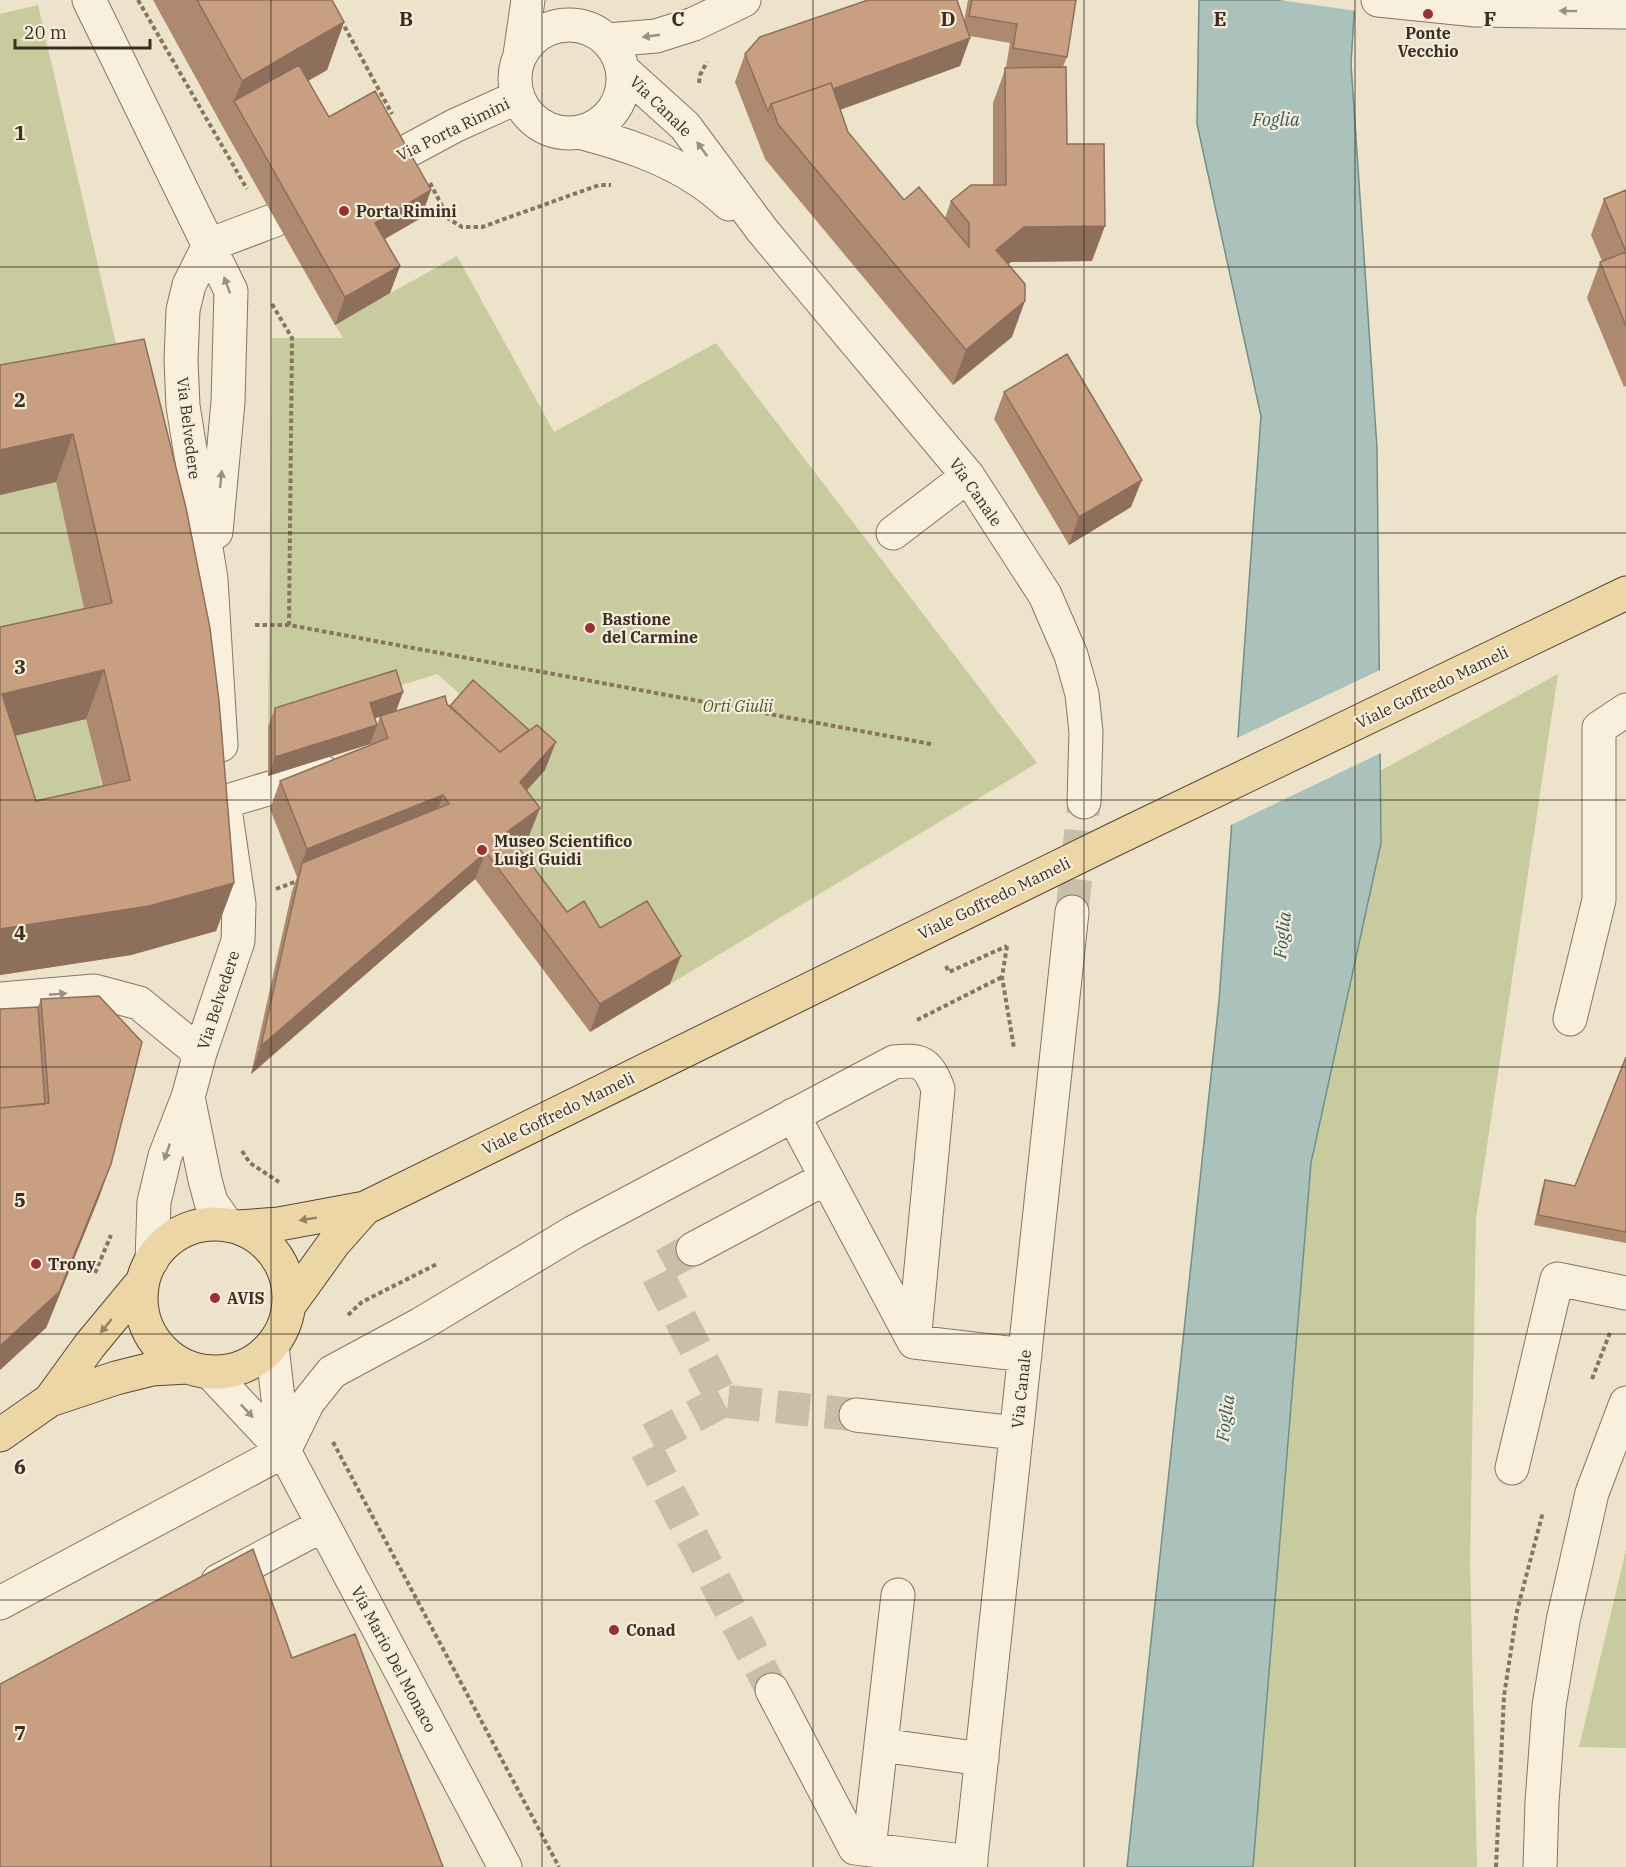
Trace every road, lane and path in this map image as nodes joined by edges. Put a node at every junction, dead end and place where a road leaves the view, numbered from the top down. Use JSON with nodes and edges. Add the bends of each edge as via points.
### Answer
{"nodes":[{"id":1,"x":138,"y":0,"type":"edge"},
{"id":2,"x":528,"y":0,"type":"edge"},
{"id":3,"x":744,"y":0,"type":"edge"},
{"id":4,"x":1378,"y":0,"type":"edge"},
{"id":5,"x":336,"y":10,"type":"edge"},
{"id":6,"x":1626,"y":12,"type":"edge"},
{"id":7,"x":96,"y":14,"type":"edge"},
{"id":8,"x":594,"y":23,"type":"edge"},
{"id":9,"x":520,"y":55,"type":"junction"},
{"id":10,"x":710,"y":56,"type":"dead end"},
{"id":11,"x":623,"y":70,"type":"junction"},
{"id":12,"x":699,"y":91,"type":"dead end"},
{"id":13,"x":518,"y":97,"type":"junction"},
{"id":14,"x":396,"y":120,"type":"dead end"},
{"id":15,"x":579,"y":132,"type":"junction"},
{"id":16,"x":389,"y":161,"type":"edge"},
{"id":17,"x":425,"y":175,"type":"edge"},
{"id":18,"x":619,"y":185,"type":"dead end"},
{"id":19,"x":252,"y":197,"type":"dead end"},
{"id":20,"x":276,"y":220,"type":"dead end"},
{"id":21,"x":762,"y":230,"type":"junction"},
{"id":22,"x":209,"y":245,"type":"junction"},
{"id":23,"x":231,"y":291,"type":"junction"},
{"id":24,"x":968,"y":477,"type":"junction"},
{"id":25,"x":893,"y":533,"type":"dead end"},
{"id":26,"x":211,"y":579,"type":"junction"},
{"id":27,"x":1626,"y":593,"type":"edge"},
{"id":28,"x":289,"y":625,"type":"junction"},
{"id":29,"x":215,"y":628,"type":"junction"},
{"id":30,"x":1626,"y":710,"type":"edge"},
{"id":31,"x":931,"y":744,"type":"dead end"},
{"id":32,"x":348,"y":764,"type":"edge"},
{"id":33,"x":224,"y":802,"type":"junction"},
{"id":34,"x":1084,"y":802,"type":"tunnel mouth"},
{"id":35,"x":302,"y":879,"type":"edge"},
{"id":36,"x":239,"y":904,"type":"junction"},
{"id":37,"x":1072,"y":912,"type":"tunnel mouth"},
{"id":38,"x":1007,"y":946,"type":"dead end"},
{"id":39,"x":942,"y":959,"type":"dead end"},
{"id":40,"x":0,"y":999,"type":"edge"},
{"id":41,"x":1570,"y":1019,"type":"dead end"},
{"id":42,"x":200,"y":1053,"type":"junction"},
{"id":43,"x":188,"y":1098,"type":"junction"},
{"id":44,"x":793,"y":1115,"type":"junction"},
{"id":45,"x":239,"y":1146,"type":"dead end"},
{"id":46,"x":826,"y":1178,"type":"junction"},
{"id":47,"x":289,"y":1185,"type":"dead end"},
{"id":48,"x":365,"y":1208,"type":"junction"},
{"id":49,"x":114,"y":1226,"type":"dead end"},
{"id":50,"x":233,"y":1226,"type":"junction"},
{"id":51,"x":693,"y":1249,"type":"tunnel mouth"},
{"id":52,"x":147,"y":1270,"type":"junction"},
{"id":53,"x":91,"y":1283,"type":"dead end"},
{"id":54,"x":1626,"y":1293,"type":"edge"},
{"id":55,"x":290,"y":1304,"type":"junction"},
{"id":56,"x":914,"y":1342,"type":"junction"},
{"id":57,"x":272,"y":1346,"type":"junction"},
{"id":58,"x":1025,"y":1355,"type":"junction"},
{"id":59,"x":199,"y":1369,"type":"junction"},
{"id":60,"x":51,"y":1400,"type":"junction"},
{"id":61,"x":1626,"y":1403,"type":"edge"},
{"id":62,"x":856,"y":1415,"type":"tunnel mouth"},
{"id":63,"x":1016,"y":1433,"type":"junction"},
{"id":64,"x":0,"y":1435,"type":"edge"},
{"id":65,"x":332,"y":1441,"type":"dead end"},
{"id":66,"x":284,"y":1451,"type":"junction"},
{"id":67,"x":1512,"y":1468,"type":"dead end"},
{"id":68,"x":323,"y":1525,"type":"junction"},
{"id":69,"x":898,"y":1595,"type":"dead end"},
{"id":70,"x":189,"y":1596,"type":"edge"},
{"id":71,"x":0,"y":1603,"type":"edge"},
{"id":72,"x":772,"y":1690,"type":"tunnel mouth"},
{"id":73,"x":881,"y":1745,"type":"junction"},
{"id":74,"x":982,"y":1759,"type":"junction"},
{"id":75,"x":869,"y":1849,"type":"junction"},
{"id":76,"x":971,"y":1865,"type":"edge"},
{"id":77,"x":505,"y":1867,"type":"edge"},
{"id":78,"x":559,"y":1867,"type":"edge"},
{"id":79,"x":1540,"y":1867,"type":"edge"}],
"edges":[{"from":1,"to":19,"type":"path"},
{"from":2,"to":9,"type":"street","name":"Via Porta Rimini"},
{"from":3,"to":8,"type":"street","one_way":true,"via":[[694,24],[656,36]]},
{"from":6,"to":4,"type":"street","one_way":true,"via":[[1476,10]]},
{"from":5,"to":14,"type":"path"},
{"from":7,"to":22,"type":"street","name":"Via Belvedere"},
{"from":8,"to":9,"type":"street","via":[[559,25],[543,31]]},
{"from":8,"to":11,"type":"street","via":[[618,54]]},
{"from":9,"to":13,"type":"street","name":"Via Porta Rimini","via":[[515,83]]},
{"from":10,"to":12,"type":"path","via":[[700,75]]},
{"from":11,"to":15,"type":"street","via":[[618,103],[608,117]]},
{"from":21,"to":11,"type":"street","name":"Via Canale","one_way":true,"via":[[685,126]]},
{"from":13,"to":15,"type":"street","name":"Via Porta Rimini","via":[[527,114],[542,125],[560,132]]},
{"from":13,"to":16,"type":"street","name":"Via Porta Rimini"},
{"from":15,"to":21,"type":"street","name":"Via Canale","via":[[657,157],[700,181]]},
{"from":17,"to":18,"type":"path","via":[[449,219],[462,227],[482,227],[599,185]]},
{"from":20,"to":22,"type":"street"},
{"from":21,"to":24,"type":"street","name":"Via Canale"},
{"from":23,"to":22,"type":"street","name":"Via Belvedere","one_way":true},
{"from":22,"to":26,"type":"street","name":"Via Belvedere","via":[[189,285],[181,360],[183,406]]},
{"from":26,"to":23,"type":"street","name":"Via Belvedere","one_way":true,"via":[[228,402]]},
{"from":23,"to":28,"type":"path","via":[[274,305],[292,338]]},
{"from":24,"to":25,"type":"street"},
{"from":24,"to":34,"type":"street","name":"Via Canale","via":[[1045,595],[1071,655],[1082,693],[1086,732]]},
{"from":26,"to":29,"type":"street","name":"Via Belvedere"},
{"from":27,"to":48,"type":"main road","name":"Viale Goffredo Mameli"},
{"from":28,"to":29,"type":"path"},
{"from":28,"to":31,"type":"path"},
{"from":29,"to":33,"type":"street","name":"Via Belvedere"},
{"from":30,"to":41,"type":"street","via":[[1599,728],[1599,900]]},
{"from":32,"to":33,"type":"street"},
{"from":33,"to":36,"type":"street","name":"Via Belvedere"},
{"from":35,"to":36,"type":"path"},
{"from":36,"to":42,"type":"street","name":"Via Belvedere","via":[[238,941]]},
{"from":37,"to":58,"type":"street","name":"Via Canale"},
{"from":38,"to":39,"type":"path","via":[[949,972]]},
{"from":40,"to":42,"type":"street","one_way":true,"via":[[94,991],[139,1003]]},
{"from":42,"to":43,"type":"street","name":"Via Belvedere"},
{"from":43,"to":50,"type":"street","name":"Via Belvedere","via":[[212,1202]]},
{"from":43,"to":52,"type":"street","name":"Via Belvedere","one_way":true,"via":[[165,1156],[154,1202]]},
{"from":44,"to":46,"type":"street"},
{"from":44,"to":56,"type":"street","via":[[894,1062],[913,1060],[931,1071],[938,1089]]},
{"from":44,"to":66,"type":"street","via":[[574,1232],[421,1324],[332,1372],[308,1402]]},
{"from":45,"to":47,"type":"path","via":[[250,1163]]},
{"from":46,"to":51,"type":"street"},
{"from":46,"to":56,"type":"street"},
{"from":48,"to":50,"type":"main road","name":"Viale Goffredo Mameli","one_way":true,"via":[[279,1224]]},
{"from":48,"to":55,"type":"main road","name":"Viale Goffredo Mameli"},
{"from":49,"to":53,"type":"path"},
{"from":50,"to":52,"type":"main road","name":"Viale Goffredo Mameli","via":[[205,1224],[184,1231],[165,1243]]},
{"from":50,"to":55,"type":"main road","name":"Viale Goffredo Mameli","via":[[260,1238],[277,1256],[287,1279]]},
{"from":52,"to":59,"type":"main road","via":[[141,1301],[154,1341],[169,1356]]},
{"from":52,"to":60,"type":"main road","name":"Viale Goffredo Mameli","one_way":true},
{"from":54,"to":67,"type":"street","via":[[1557,1279]]},
{"from":55,"to":57,"type":"main road","name":"Viale Goffredo Mameli","via":[[284,1326]]},
{"from":56,"to":58,"type":"street"},
{"from":57,"to":59,"type":"main road","name":"Viale Goffredo Mameli","via":[[254,1361],[233,1370]]},
{"from":57,"to":66,"type":"street","name":"Via Mario Del Monaco"},
{"from":58,"to":63,"type":"street","name":"Via Canale"},
{"from":59,"to":60,"type":"main road","name":"Viale Goffredo Mameli","via":[[152,1369]]},
{"from":59,"to":66,"type":"street","name":"Via Mario Del Monaco","one_way":true},
{"from":60,"to":64,"type":"main road","name":"Viale Goffredo Mameli"},
{"from":61,"to":79,"type":"street","via":[[1592,1494],[1563,1621],[1549,1706]]},
{"from":62,"to":63,"type":"street"},
{"from":63,"to":74,"type":"street","name":"Via Canale"},
{"from":65,"to":78,"type":"path"},
{"from":66,"to":68,"type":"street","name":"Via Mario Del Monaco"},
{"from":66,"to":71,"type":"street"},
{"from":68,"to":70,"type":"street"},
{"from":68,"to":77,"type":"street","name":"Via Mario Del Monaco"},
{"from":69,"to":73,"type":"street"},
{"from":72,"to":75,"type":"street","via":[[855,1848]]},
{"from":73,"to":74,"type":"street"},
{"from":73,"to":75,"type":"street"},
{"from":74,"to":76,"type":"street","name":"Via Canale"},
{"from":75,"to":76,"type":"street"}]}
